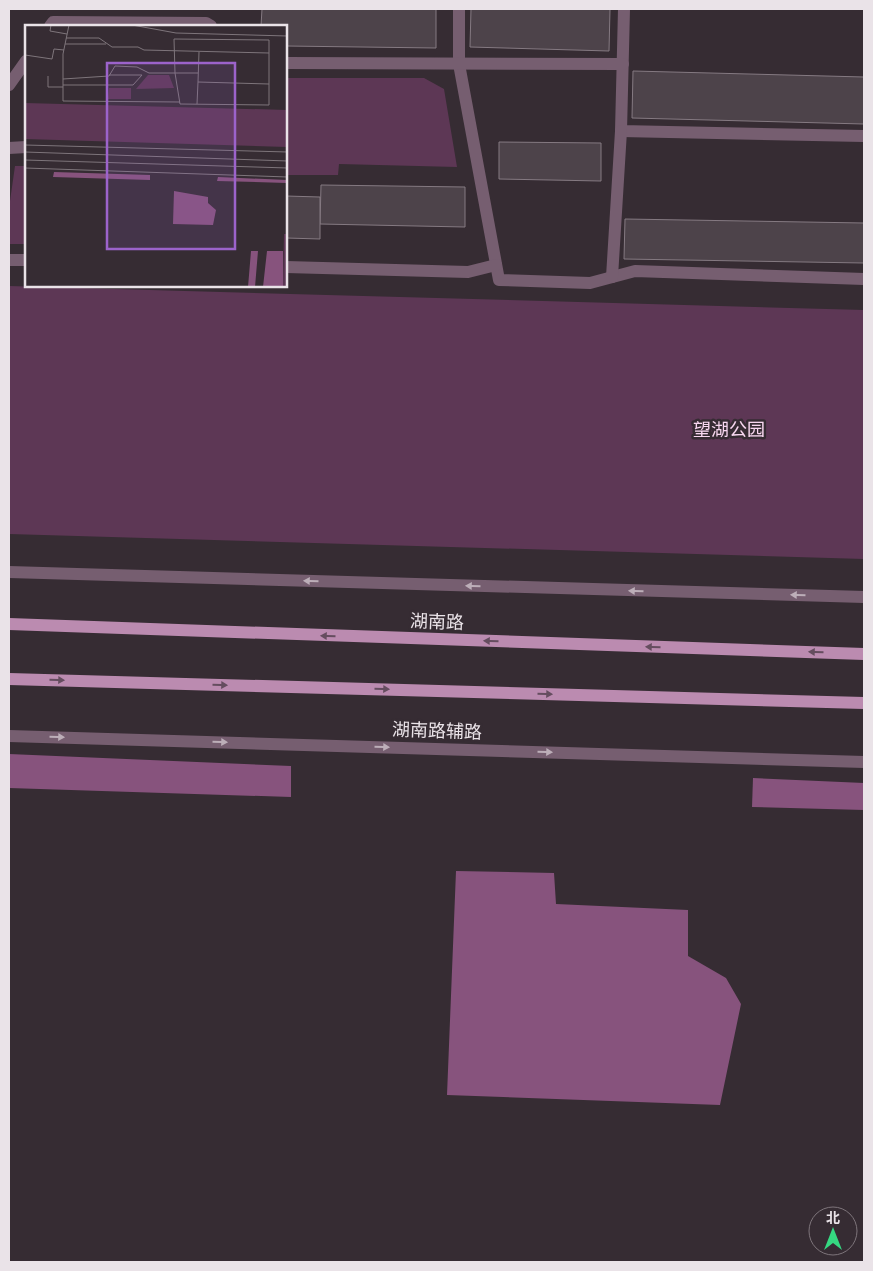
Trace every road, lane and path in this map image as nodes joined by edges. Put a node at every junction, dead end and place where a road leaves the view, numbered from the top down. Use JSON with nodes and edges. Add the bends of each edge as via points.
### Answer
{"nodes":[{"id":1,"x":459,"y":9,"type":"edge"},
{"id":2,"x":624,"y":9,"type":"edge"},
{"id":3,"x":51,"y":25,"type":"edge"},
{"id":4,"x":209,"y":25,"type":"edge"},
{"id":5,"x":25,"y":61,"type":"edge"},
{"id":6,"x":288,"y":63,"type":"edge"},
{"id":7,"x":459,"y":64,"type":"junction"},
{"id":8,"x":623,"y":64,"type":"junction"},
{"id":9,"x":25,"y":81,"type":"edge"},
{"id":10,"x":11,"y":82,"type":"edge"},
{"id":11,"x":621,"y":131,"type":"junction"},
{"id":12,"x":864,"y":136,"type":"edge"},
{"id":13,"x":25,"y":147,"type":"edge"},
{"id":14,"x":9,"y":148,"type":"edge"},
{"id":15,"x":9,"y":260,"type":"edge"},
{"id":16,"x":25,"y":260,"type":"edge"},
{"id":17,"x":496,"y":265,"type":"junction"},
{"id":18,"x":288,"y":267,"type":"edge"},
{"id":19,"x":612,"y":277,"type":"junction"},
{"id":20,"x":864,"y":279,"type":"edge"},
{"id":21,"x":9,"y":572,"type":"edge"},
{"id":22,"x":864,"y":597,"type":"edge"},
{"id":23,"x":9,"y":624,"type":"edge"},
{"id":24,"x":864,"y":654,"type":"edge"},
{"id":25,"x":9,"y":679,"type":"edge"},
{"id":26,"x":864,"y":703,"type":"edge"},
{"id":27,"x":9,"y":736,"type":"edge"},
{"id":28,"x":864,"y":762,"type":"edge"}],
"edges":[{"from":1,"to":7,"type":"street"},
{"from":2,"to":8,"type":"street"},
{"from":3,"to":4,"type":"street","via":[[53,22]]},
{"from":5,"to":10,"type":"street"},
{"from":6,"to":7,"type":"street"},
{"from":7,"to":8,"type":"street"},
{"from":7,"to":17,"type":"street"},
{"from":8,"to":11,"type":"street"},
{"from":9,"to":10,"type":"street"},
{"from":11,"to":12,"type":"street"},
{"from":11,"to":19,"type":"street"},
{"from":13,"to":14,"type":"street"},
{"from":15,"to":16,"type":"street"},
{"from":17,"to":18,"type":"street","via":[[468,272]]},
{"from":17,"to":19,"type":"street","via":[[498,280],[590,283]]},
{"from":19,"to":20,"type":"street","via":[[635,271]]},
{"from":22,"to":21,"type":"street","one_way":true},
{"from":24,"to":23,"type":"main road","name":"湖南路","one_way":true},
{"from":25,"to":26,"type":"main road","one_way":true},
{"from":27,"to":28,"type":"street","name":"湖南路辅路","one_way":true}]}
